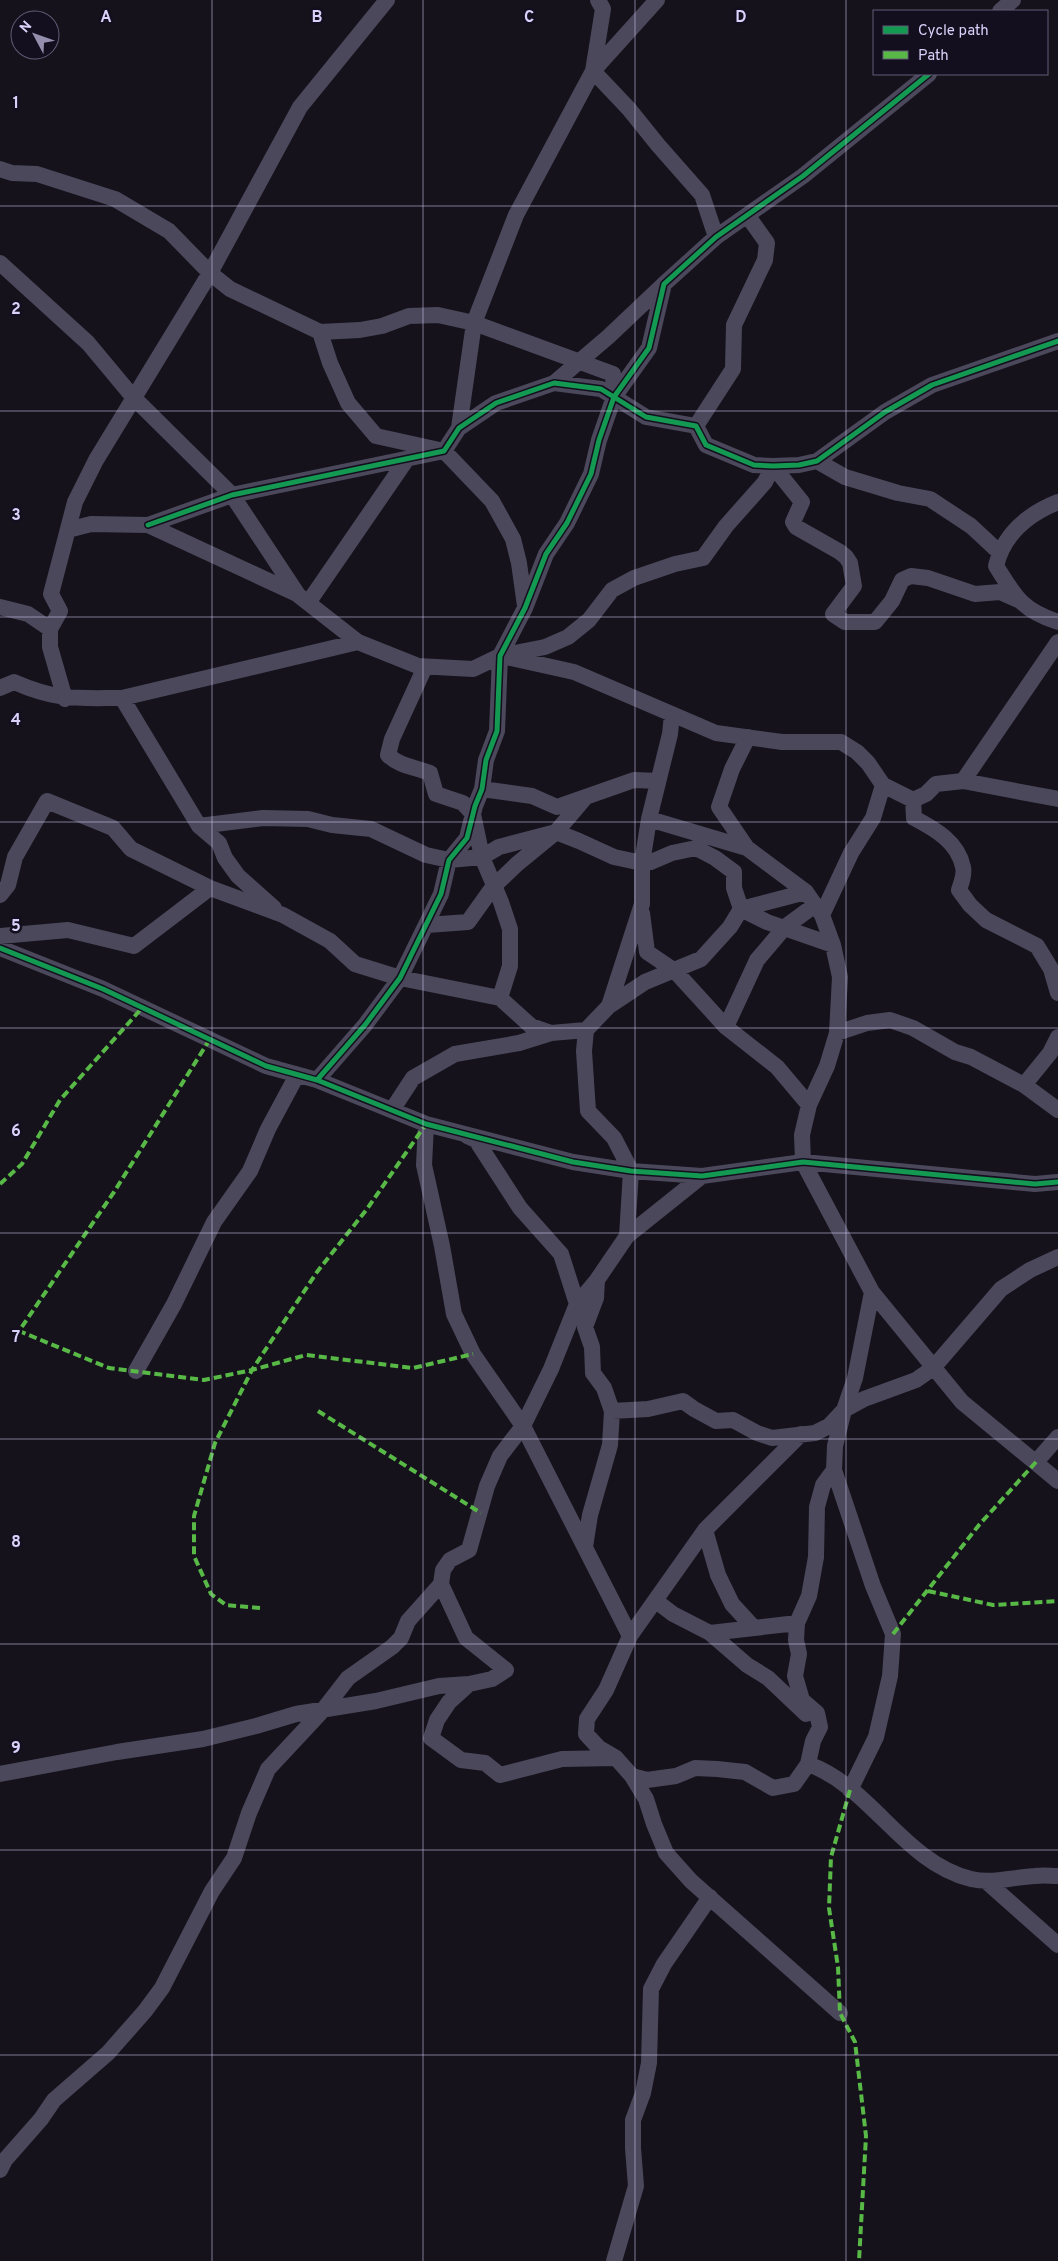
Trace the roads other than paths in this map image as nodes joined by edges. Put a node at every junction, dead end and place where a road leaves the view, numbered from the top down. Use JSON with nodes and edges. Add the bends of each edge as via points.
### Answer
{"nodes":[{"id":1,"x":387,"y":0,"type":"edge"},
{"id":2,"x":598,"y":0,"type":"edge"},
{"id":3,"x":658,"y":0,"type":"edge"},
{"id":4,"x":1013,"y":0,"type":"edge"},
{"id":5,"x":1001,"y":10,"type":"edge"},
{"id":6,"x":593,"y":71,"type":"junction"},
{"id":7,"x":928,"y":75,"type":"edge"},
{"id":8,"x":0,"y":170,"type":"edge"},
{"id":9,"x":747,"y":215,"type":"junction"},
{"id":10,"x":716,"y":237,"type":"junction"},
{"id":11,"x":0,"y":263,"type":"edge"},
{"id":12,"x":210,"y":273,"type":"junction"},
{"id":13,"x":664,"y":284,"type":"junction"},
{"id":14,"x":474,"y":323,"type":"junction"},
{"id":15,"x":320,"y":332,"type":"junction"},
{"id":16,"x":1058,"y":341,"type":"edge"},
{"id":17,"x":579,"y":362,"type":"junction"},
{"id":18,"x":554,"y":384,"type":"junction"},
{"id":19,"x":133,"y":397,"type":"junction"},
{"id":20,"x":614,"y":397,"type":"junction"},
{"id":21,"x":696,"y":426,"type":"junction"},
{"id":22,"x":458,"y":428,"type":"junction"},
{"id":23,"x":444,"y":451,"type":"junction"},
{"id":24,"x":407,"y":458,"type":"junction"},
{"id":25,"x":816,"y":461,"type":"junction"},
{"id":26,"x":773,"y":466,"type":"junction"},
{"id":27,"x":232,"y":495,"type":"junction"},
{"id":28,"x":1058,"y":502,"type":"edge"},
{"id":29,"x":148,"y":525,"type":"junction"},
{"id":30,"x":68,"y":530,"type":"junction"},
{"id":31,"x":1000,"y":553,"type":"junction"},
{"id":32,"x":303,"y":599,"type":"junction"},
{"id":33,"x":1018,"y":600,"type":"junction"},
{"id":34,"x":0,"y":606,"type":"edge"},
{"id":35,"x":525,"y":608,"type":"junction"},
{"id":36,"x":1058,"y":622,"type":"edge"},
{"id":37,"x":50,"y":630,"type":"junction"},
{"id":38,"x":358,"y":642,"type":"junction"},
{"id":39,"x":1058,"y":642,"type":"edge"},
{"id":40,"x":500,"y":656,"type":"junction"},
{"id":41,"x":425,"y":667,"type":"junction"},
{"id":42,"x":0,"y":688,"type":"edge"},
{"id":43,"x":122,"y":698,"type":"junction"},
{"id":44,"x":65,"y":699,"type":"junction"},
{"id":45,"x":672,"y":714,"type":"junction"},
{"id":46,"x":748,"y":737,"type":"junction"},
{"id":47,"x":658,"y":781,"type":"junction"},
{"id":48,"x":963,"y":781,"type":"junction"},
{"id":49,"x":883,"y":785,"type":"junction"},
{"id":50,"x":482,"y":789,"type":"junction"},
{"id":51,"x":584,"y":799,"type":"junction"},
{"id":52,"x":1058,"y":799,"type":"edge"},
{"id":53,"x":912,"y":800,"type":"junction"},
{"id":54,"x":473,"y":814,"type":"junction"},
{"id":55,"x":649,"y":818,"type":"junction"},
{"id":56,"x":199,"y":826,"type":"junction"},
{"id":57,"x":556,"y":832,"type":"junction"},
{"id":58,"x":747,"y":848,"type":"junction"},
{"id":59,"x":482,"y":857,"type":"junction"},
{"id":60,"x":449,"y":860,"type":"junction"},
{"id":61,"x":642,"y":863,"type":"junction"},
{"id":62,"x":493,"y":887,"type":"junction"},
{"id":63,"x":210,"y":888,"type":"junction"},
{"id":64,"x":0,"y":895,"type":"edge"},
{"id":65,"x":642,"y":904,"type":"junction"},
{"id":66,"x":814,"y":904,"type":"junction"},
{"id":67,"x":741,"y":909,"type":"junction"},
{"id":68,"x":283,"y":915,"type":"junction"},
{"id":69,"x":427,"y":925,"type":"junction"},
{"id":70,"x":785,"y":927,"type":"junction"},
{"id":71,"x":0,"y":936,"type":"edge"},
{"id":72,"x":834,"y":945,"type":"junction"},
{"id":73,"x":0,"y":948,"type":"edge"},
{"id":74,"x":675,"y":971,"type":"junction"},
{"id":75,"x":400,"y":978,"type":"junction"},
{"id":76,"x":1058,"y":993,"type":"edge"},
{"id":77,"x":500,"y":998,"type":"junction"},
{"id":78,"x":609,"y":1006,"type":"junction"},
{"id":79,"x":726,"y":1026,"type":"junction"},
{"id":80,"x":586,"y":1030,"type":"junction"},
{"id":81,"x":551,"y":1033,"type":"junction"},
{"id":82,"x":837,"y":1033,"type":"junction"},
{"id":83,"x":1058,"y":1037,"type":"edge"},
{"id":84,"x":298,"y":1075,"type":"junction"},
{"id":85,"x":317,"y":1080,"type":"junction"},
{"id":86,"x":1024,"y":1085,"type":"junction"},
{"id":87,"x":809,"y":1105,"type":"junction"},
{"id":88,"x":392,"y":1110,"type":"junction"},
{"id":89,"x":1058,"y":1110,"type":"edge"},
{"id":90,"x":426,"y":1124,"type":"junction"},
{"id":91,"x":460,"y":1133,"type":"junction"},
{"id":92,"x":804,"y":1162,"type":"junction"},
{"id":93,"x":631,"y":1171,"type":"junction"},
{"id":94,"x":702,"y":1176,"type":"junction"},
{"id":95,"x":1058,"y":1182,"type":"edge"},
{"id":96,"x":627,"y":1236,"type":"junction"},
{"id":97,"x":1058,"y":1257,"type":"edge"},
{"id":98,"x":597,"y":1280,"type":"junction"},
{"id":99,"x":872,"y":1292,"type":"junction"},
{"id":100,"x":577,"y":1304,"type":"junction"},
{"id":101,"x":933,"y":1368,"type":"junction"},
{"id":102,"x":136,"y":1371,"type":"dead end"},
{"id":103,"x":844,"y":1410,"type":"junction"},
{"id":104,"x":612,"y":1411,"type":"junction"},
{"id":105,"x":523,"y":1426,"type":"junction"},
{"id":106,"x":801,"y":1434,"type":"junction"},
{"id":107,"x":1058,"y":1438,"type":"edge"},
{"id":108,"x":1036,"y":1462,"type":"junction"},
{"id":109,"x":834,"y":1470,"type":"junction"},
{"id":110,"x":1058,"y":1481,"type":"edge"},
{"id":111,"x":706,"y":1530,"type":"junction"},
{"id":112,"x":585,"y":1547,"type":"junction"},
{"id":113,"x":441,"y":1584,"type":"junction"},
{"id":114,"x":656,"y":1601,"type":"junction"},
{"id":115,"x":797,"y":1622,"type":"junction"},
{"id":116,"x":754,"y":1628,"type":"junction"},
{"id":117,"x":710,"y":1634,"type":"junction"},
{"id":118,"x":630,"y":1636,"type":"junction"},
{"id":119,"x":469,"y":1684,"type":"junction"},
{"id":120,"x":324,"y":1710,"type":"junction"},
{"id":121,"x":820,"y":1727,"type":"junction"},
{"id":122,"x":616,"y":1758,"type":"junction"},
{"id":123,"x":808,"y":1764,"type":"junction"},
{"id":124,"x":0,"y":1774,"type":"edge"},
{"id":125,"x":632,"y":1776,"type":"junction"},
{"id":126,"x":850,"y":1790,"type":"junction"},
{"id":127,"x":1058,"y":1876,"type":"edge"},
{"id":128,"x":987,"y":1882,"type":"junction"},
{"id":129,"x":710,"y":1897,"type":"junction"},
{"id":130,"x":1058,"y":1945,"type":"edge"},
{"id":131,"x":840,"y":2012,"type":"dead end"},
{"id":132,"x":0,"y":2170,"type":"edge"},
{"id":133,"x":614,"y":2261,"type":"edge"}],
"edges":[{"from":1,"to":12,"type":"street","via":[[300,107]]},
{"from":2,"to":6,"type":"street","via":[[603,9]]},
{"from":3,"to":6,"type":"street"},
{"from":4,"to":5,"type":"street"},
{"from":6,"to":10,"type":"street","via":[[702,195]]},
{"from":6,"to":14,"type":"street","via":[[516,215]]},
{"from":7,"to":9,"type":"street","via":[[803,176]]},
{"from":8,"to":12,"type":"street","via":[[37,174],[115,199],[169,231]]},
{"from":9,"to":10,"type":"street"},
{"from":9,"to":21,"type":"street","via":[[767,243],[765,260],[734,324],[733,369]]},
{"from":10,"to":13,"type":"street"},
{"from":11,"to":19,"type":"street","via":[[88,343]]},
{"from":12,"to":15,"type":"street","via":[[230,289]]},
{"from":12,"to":19,"type":"street"},
{"from":13,"to":17,"type":"street"},
{"from":13,"to":20,"type":"street","via":[[649,348]]},
{"from":14,"to":15,"type":"street","via":[[438,315],[409,316],[360,330]]},
{"from":14,"to":17,"type":"street"},
{"from":14,"to":22,"type":"street"},
{"from":15,"to":23,"type":"street","via":[[348,403],[376,436]]},
{"from":16,"to":25,"type":"street","via":[[932,385],[885,412]]},
{"from":17,"to":18,"type":"street"},
{"from":17,"to":20,"type":"street","via":[[612,374]]},
{"from":18,"to":20,"type":"street","via":[[601,389]]},
{"from":18,"to":22,"type":"street","via":[[496,403]]},
{"from":19,"to":27,"type":"street"},
{"from":19,"to":30,"type":"street","via":[[75,502]]},
{"from":20,"to":21,"type":"street","via":[[646,417]]},
{"from":20,"to":35,"type":"street","via":[[591,474],[567,523],[546,554]]},
{"from":21,"to":26,"type":"street","via":[[706,445],[754,465]]},
{"from":22,"to":23,"type":"street"},
{"from":23,"to":24,"type":"street"},
{"from":23,"to":35,"type":"street","via":[[492,501],[513,539],[520,563]]},
{"from":24,"to":27,"type":"street"},
{"from":24,"to":32,"type":"street"},
{"from":25,"to":26,"type":"street"},
{"from":25,"to":31,"type":"street","via":[[845,477],[930,499],[971,526]]},
{"from":26,"to":33,"type":"street","via":[[802,502],[793,522],[796,527],[840,552],[850,563],[854,586],[833,614],[845,622],[875,622],[892,601],[902,580],[911,576],[976,594],[1000,592]]},
{"from":26,"to":40,"type":"street","via":[[765,482],[703,558],[634,578],[612,590],[589,620],[568,637],[545,647]]},
{"from":27,"to":29,"type":"street"},
{"from":27,"to":32,"type":"street"},
{"from":28,"to":31,"type":"street","via":[[1022,522],[1008,537]]},
{"from":29,"to":30,"type":"street","via":[[91,524]]},
{"from":29,"to":32,"type":"street"},
{"from":30,"to":37,"type":"street","via":[[51,594],[60,610]]},
{"from":31,"to":33,"type":"street","via":[[996,566]]},
{"from":32,"to":38,"type":"street"},
{"from":33,"to":36,"type":"street","via":[[1042,617]]},
{"from":34,"to":37,"type":"street","via":[[28,614]]},
{"from":35,"to":40,"type":"street"},
{"from":37,"to":44,"type":"street","via":[[50,647]]},
{"from":38,"to":41,"type":"street"},
{"from":38,"to":43,"type":"street"},
{"from":39,"to":48,"type":"street"},
{"from":40,"to":41,"type":"street","via":[[473,669]]},
{"from":40,"to":45,"type":"street","via":[[574,672]]},
{"from":40,"to":50,"type":"street","via":[[497,731],[486,760]]},
{"from":41,"to":54,"type":"street","via":[[392,739],[388,755],[396,763],[430,773],[436,794],[463,803]]},
{"from":42,"to":44,"type":"street","via":[[14,682],[39,693]]},
{"from":43,"to":44,"type":"street"},
{"from":43,"to":56,"type":"street"},
{"from":45,"to":46,"type":"street","via":[[716,734]]},
{"from":45,"to":47,"type":"street"},
{"from":46,"to":49,"type":"street","via":[[782,742],[840,742],[868,762]]},
{"from":46,"to":58,"type":"street","via":[[732,769],[719,808]]},
{"from":47,"to":51,"type":"street","via":[[634,780]]},
{"from":47,"to":55,"type":"street"},
{"from":48,"to":52,"type":"street"},
{"from":48,"to":53,"type":"street","via":[[936,784],[926,794]]},
{"from":49,"to":53,"type":"street"},
{"from":49,"to":66,"type":"street","via":[[873,818]]},
{"from":50,"to":51,"type":"street","via":[[532,796],[557,807]]},
{"from":50,"to":54,"type":"street"},
{"from":51,"to":57,"type":"street"},
{"from":53,"to":76,"type":"street","via":[[914,818],[941,833],[958,854],[964,869],[959,890],[970,905],[986,920],[1037,946],[1051,969]]},
{"from":54,"to":59,"type":"street"},
{"from":54,"to":60,"type":"street","via":[[467,838]]},
{"from":55,"to":58,"type":"street"},
{"from":55,"to":61,"type":"street"},
{"from":56,"to":60,"type":"street","via":[[264,818],[308,819],[371,829],[426,855]]},
{"from":56,"to":68,"type":"street","via":[[219,843],[238,876]]},
{"from":57,"to":59,"type":"street","via":[[499,847]]},
{"from":57,"to":61,"type":"street","via":[[614,858]]},
{"from":57,"to":62,"type":"street"},
{"from":58,"to":66,"type":"street"},
{"from":59,"to":60,"type":"street"},
{"from":59,"to":62,"type":"street"},
{"from":60,"to":69,"type":"street","via":[[441,894]]},
{"from":61,"to":65,"type":"street"},
{"from":61,"to":67,"type":"street","via":[[696,848],[734,872],[734,888]]},
{"from":62,"to":69,"type":"street","via":[[468,922]]},
{"from":62,"to":77,"type":"street","via":[[510,929],[510,966]]},
{"from":63,"to":64,"type":"street","via":[[131,849],[113,828],[47,802],[15,857],[8,885]]},
{"from":63,"to":68,"type":"street"},
{"from":63,"to":71,"type":"street","via":[[134,946],[68,930]]},
{"from":65,"to":74,"type":"street","via":[[647,952]]},
{"from":65,"to":78,"type":"street"},
{"from":66,"to":67,"type":"street"},
{"from":66,"to":70,"type":"street"},
{"from":66,"to":72,"type":"street"},
{"from":67,"to":70,"type":"street"},
{"from":67,"to":74,"type":"street","via":[[701,959]]},
{"from":68,"to":75,"type":"street","via":[[330,942],[355,964]]},
{"from":69,"to":75,"type":"street"},
{"from":70,"to":72,"type":"street"},
{"from":70,"to":79,"type":"street","via":[[757,960]]},
{"from":72,"to":82,"type":"street","via":[[840,977]]},
{"from":73,"to":84,"type":"street","via":[[103,989],[266,1066]]},
{"from":74,"to":78,"type":"street","via":[[645,982]]},
{"from":74,"to":79,"type":"street"},
{"from":75,"to":77,"type":"street"},
{"from":75,"to":85,"type":"street","via":[[365,1025]]},
{"from":77,"to":81,"type":"street","via":[[531,1026]]},
{"from":78,"to":80,"type":"street"},
{"from":79,"to":87,"type":"street","via":[[777,1067]]},
{"from":80,"to":81,"type":"street"},
{"from":80,"to":93,"type":"street","via":[[584,1051],[588,1111],[614,1138]]},
{"from":81,"to":88,"type":"street","via":[[455,1054],[413,1078]]},
{"from":82,"to":86,"type":"street","via":[[867,1023],[890,1020],[913,1028]]},
{"from":82,"to":87,"type":"street","via":[[827,1066]]},
{"from":83,"to":86,"type":"street","via":[[1050,1053]]},
{"from":84,"to":85,"type":"street"},
{"from":84,"to":102,"type":"street","via":[[268,1129],[250,1171],[214,1222],[174,1304]]},
{"from":85,"to":88,"type":"street"},
{"from":86,"to":89,"type":"street"},
{"from":87,"to":92,"type":"street","via":[[802,1135]]},
{"from":88,"to":90,"type":"street"},
{"from":90,"to":91,"type":"street"},
{"from":90,"to":105,"type":"street","via":[[424,1165],[454,1314],[473,1354]]},
{"from":91,"to":93,"type":"street","via":[[573,1162]]},
{"from":91,"to":100,"type":"street","via":[[476,1140],[520,1208],[561,1254]]},
{"from":92,"to":94,"type":"street"},
{"from":92,"to":95,"type":"street","via":[[1035,1184]]},
{"from":92,"to":99,"type":"street"},
{"from":93,"to":94,"type":"street"},
{"from":93,"to":96,"type":"street"},
{"from":94,"to":96,"type":"street"},
{"from":96,"to":98,"type":"street"},
{"from":97,"to":101,"type":"street","via":[[1001,1289]]},
{"from":98,"to":100,"type":"street"},
{"from":98,"to":104,"type":"street","via":[[596,1298],[585,1327],[592,1347],[593,1373],[604,1388]]},
{"from":99,"to":101,"type":"street"},
{"from":99,"to":103,"type":"street","via":[[855,1378]]},
{"from":100,"to":105,"type":"street"},
{"from":101,"to":103,"type":"street","via":[[916,1380]]},
{"from":101,"to":108,"type":"street","via":[[962,1402]]},
{"from":103,"to":106,"type":"street","via":[[829,1426],[815,1433]]},
{"from":103,"to":109,"type":"street","via":[[835,1446]]},
{"from":104,"to":106,"type":"street","via":[[648,1409],[682,1401],[716,1421],[733,1420],[757,1434],[772,1438]]},
{"from":104,"to":112,"type":"street","via":[[610,1445],[590,1515]]},
{"from":105,"to":112,"type":"street"},
{"from":105,"to":113,"type":"street","via":[[500,1456],[487,1486],[469,1550],[450,1560],[443,1570]]},
{"from":106,"to":111,"type":"street"},
{"from":107,"to":108,"type":"street"},
{"from":108,"to":110,"type":"street"},
{"from":109,"to":115,"type":"street","via":[[823,1485],[817,1507],[816,1557],[809,1596]]},
{"from":109,"to":126,"type":"street","via":[[872,1586],[893,1634],[890,1676],[876,1737]]},
{"from":111,"to":114,"type":"street"},
{"from":111,"to":116,"type":"street","via":[[718,1575],[732,1604]]},
{"from":112,"to":118,"type":"street"},
{"from":113,"to":119,"type":"street","via":[[466,1638],[506,1670],[492,1679]]},
{"from":113,"to":120,"type":"street","via":[[408,1621],[396,1642],[348,1678]]},
{"from":114,"to":117,"type":"street"},
{"from":114,"to":118,"type":"street"},
{"from":115,"to":116,"type":"street"},
{"from":115,"to":121,"type":"street","via":[[799,1654],[796,1676],[802,1700],[816,1713]]},
{"from":116,"to":117,"type":"street"},
{"from":117,"to":121,"type":"street","via":[[768,1678]]},
{"from":118,"to":122,"type":"street","via":[[586,1727],[586,1734],[599,1748]]},
{"from":119,"to":120,"type":"street","via":[[439,1686]]},
{"from":119,"to":122,"type":"street","via":[[449,1702],[437,1720],[431,1738],[461,1760],[486,1763],[500,1775],[562,1759]]},
{"from":120,"to":124,"type":"street","via":[[203,1738]]},
{"from":120,"to":132,"type":"street","via":[[268,1769],[234,1858],[212,1891],[162,1988],[108,2053],[54,2100]]},
{"from":121,"to":123,"type":"street"},
{"from":122,"to":125,"type":"street"},
{"from":123,"to":125,"type":"street","via":[[794,1784],[773,1788],[745,1772],[717,1769],[695,1768],[676,1776],[647,1780]]},
{"from":123,"to":126,"type":"street","via":[[822,1769]]},
{"from":125,"to":129,"type":"street","via":[[646,1799],[666,1853]]},
{"from":126,"to":128,"type":"street","via":[[906,1842],[950,1871]]},
{"from":127,"to":128,"type":"street"},
{"from":128,"to":130,"type":"street"},
{"from":129,"to":131,"type":"street"},
{"from":129,"to":133,"type":"street","via":[[664,1964],[651,1990],[649,2063],[633,2120],[636,2186]]}]}
